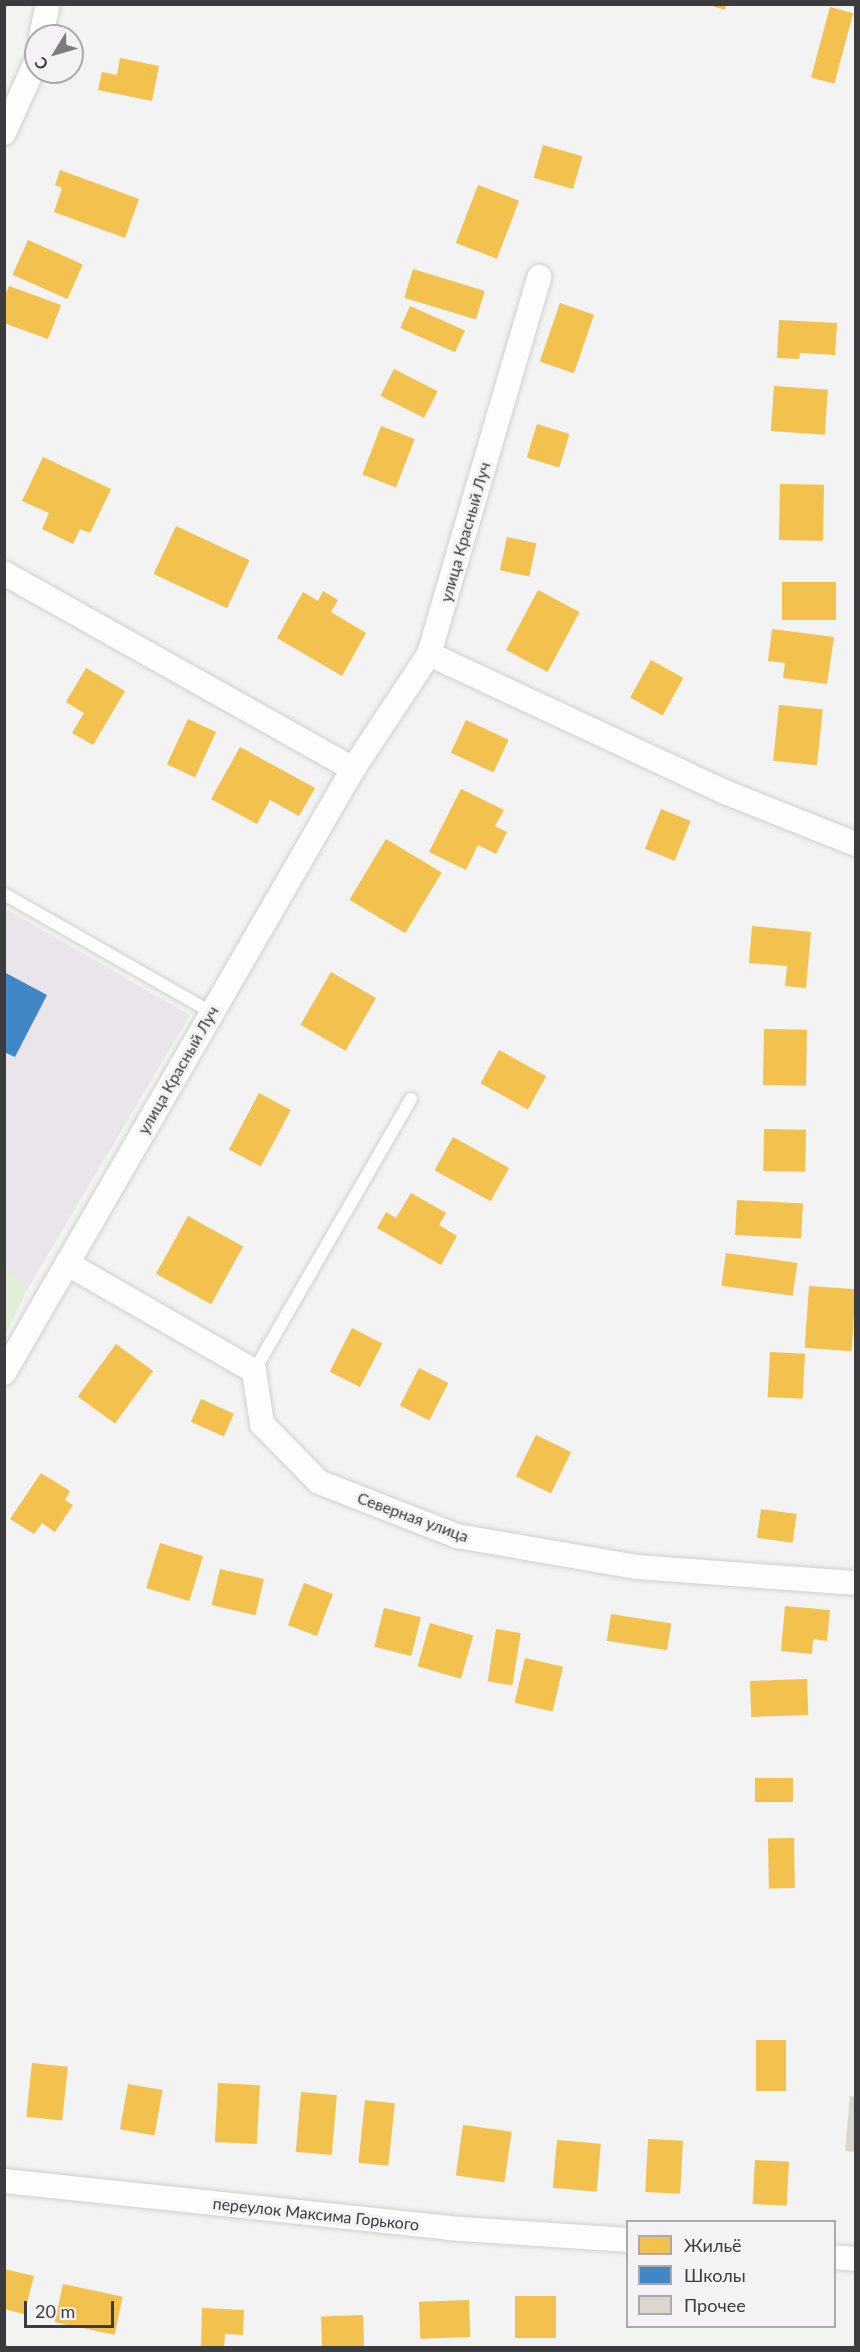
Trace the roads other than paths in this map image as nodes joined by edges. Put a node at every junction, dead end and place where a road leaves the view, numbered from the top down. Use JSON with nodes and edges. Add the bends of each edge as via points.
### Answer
{"nodes":[{"id":1,"x":48,"y":4,"type":"edge"},
{"id":2,"x":44,"y":24,"type":"edge"},
{"id":3,"x":26,"y":84,"type":"edge"},
{"id":4,"x":4,"y":134,"type":"edge"},
{"id":5,"x":539,"y":277,"type":"dead end"},
{"id":6,"x":4,"y":573,"type":"edge"},
{"id":7,"x":429,"y":654,"type":"junction"},
{"id":8,"x":353,"y":769,"type":"junction"},
{"id":9,"x":855,"y":844,"type":"edge"},
{"id":10,"x":4,"y":894,"type":"edge"},
{"id":11,"x":211,"y":1012,"type":"junction"},
{"id":12,"x":411,"y":1099,"type":"dead end"},
{"id":13,"x":68,"y":1264,"type":"junction"},
{"id":14,"x":254,"y":1371,"type":"junction"},
{"id":15,"x":4,"y":1373,"type":"edge"},
{"id":16,"x":855,"y":1583,"type":"edge"},
{"id":17,"x":4,"y":2181,"type":"edge"},
{"id":18,"x":626,"y":2240,"type":"edge"},
{"id":19,"x":836,"y":2256,"type":"edge"},
{"id":20,"x":855,"y":2259,"type":"edge"}],
"edges":[{"from":1,"to":2,"type":"street"},
{"from":3,"to":4,"type":"street"},
{"from":5,"to":7,"type":"street","name":"улица Красный Луч"},
{"from":6,"to":8,"type":"street"},
{"from":7,"to":8,"type":"street","name":"улица Красный Луч"},
{"from":7,"to":9,"type":"street","via":[[725,792]]},
{"from":8,"to":11,"type":"street","name":"улица Красный Луч"},
{"from":10,"to":11,"type":"lane"},
{"from":11,"to":13,"type":"street","name":"улица Красный Луч"},
{"from":12,"to":14,"type":"lane"},
{"from":13,"to":14,"type":"street"},
{"from":13,"to":15,"type":"street","name":"улица Красный Луч"},
{"from":14,"to":16,"type":"street","name":"Северная улица","via":[[262,1424],[319,1482],[457,1536],[637,1567]]},
{"from":17,"to":18,"type":"street","name":"переулок Максима Горького","via":[[448,2228]]},
{"from":19,"to":20,"type":"street"}]}
